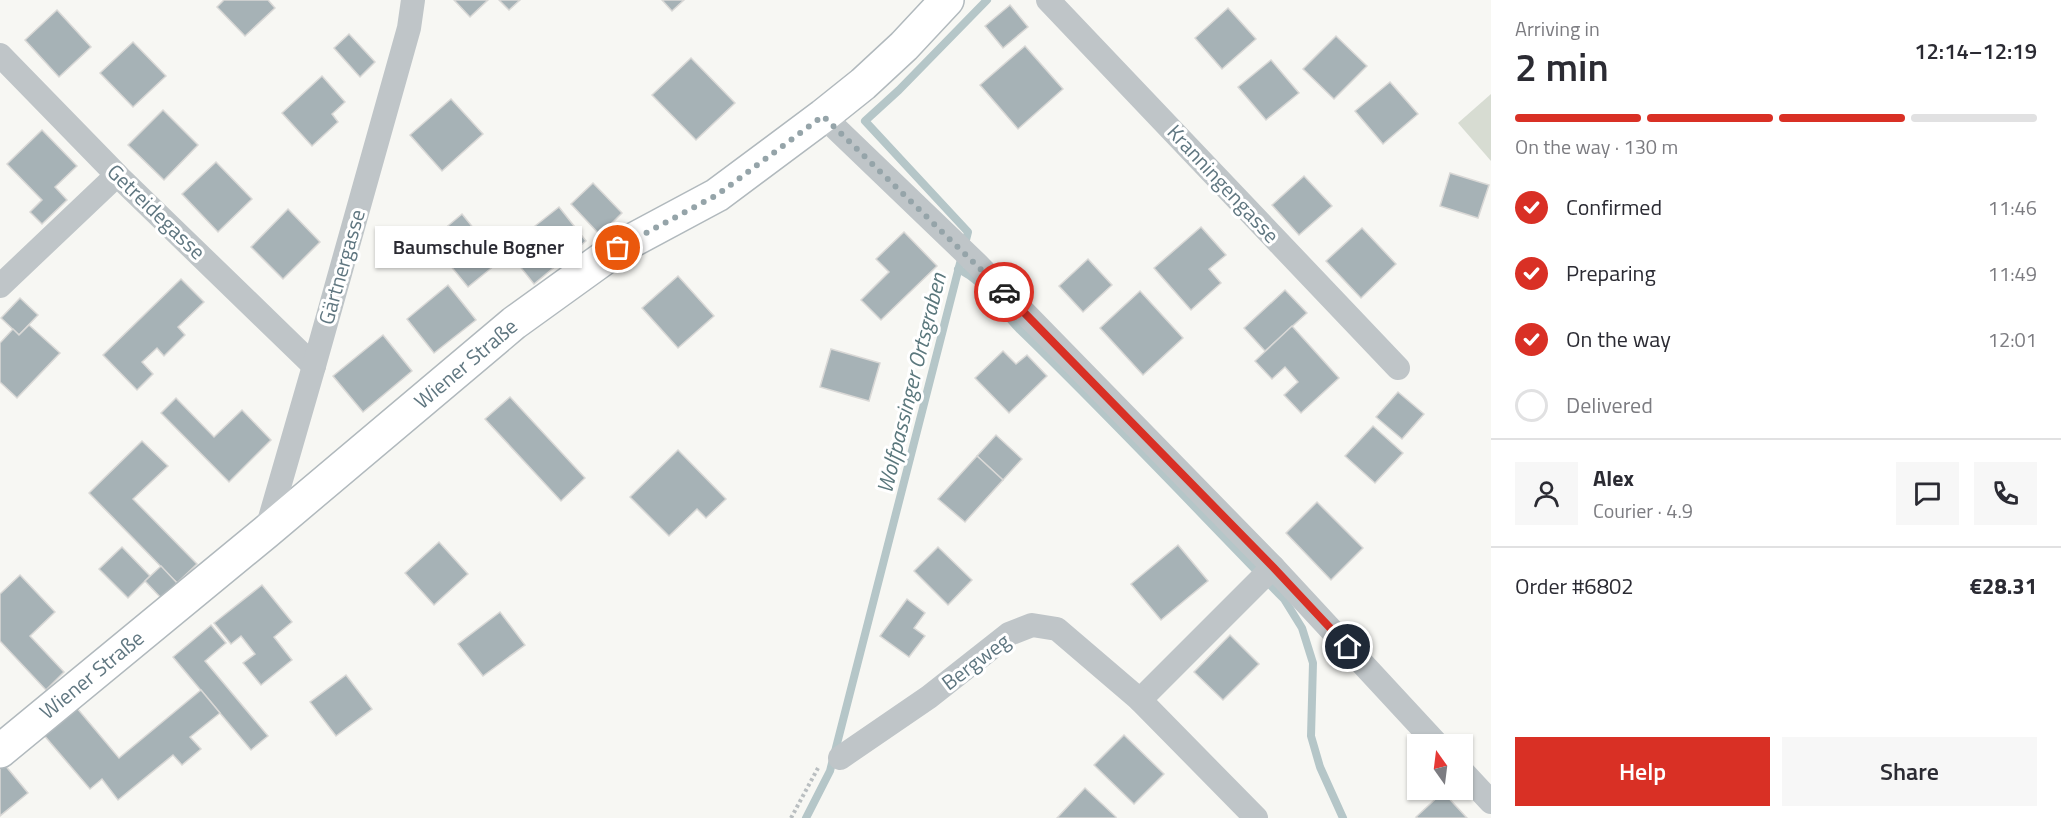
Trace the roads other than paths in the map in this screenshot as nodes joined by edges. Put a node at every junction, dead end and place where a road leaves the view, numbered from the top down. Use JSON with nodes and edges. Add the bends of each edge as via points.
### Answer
{"nodes":[{"id":1,"x":947,"y":0,"type":"edge"},
{"id":2,"x":1048,"y":0,"type":"edge"},
{"id":3,"x":412,"y":1,"type":"edge"},
{"id":4,"x":0,"y":55,"type":"edge"},
{"id":5,"x":823,"y":116,"type":"junction"},
{"id":6,"x":117,"y":175,"type":"junction"},
{"id":7,"x":0,"y":286,"type":"edge"},
{"id":8,"x":314,"y":366,"type":"junction"},
{"id":9,"x":1398,"y":368,"type":"dead end"},
{"id":10,"x":266,"y":532,"type":"junction"},
{"id":11,"x":1266,"y":574,"type":"junction"},
{"id":12,"x":1140,"y":700,"type":"junction"},
{"id":13,"x":1427,"y":734,"type":"edge"},
{"id":14,"x":0,"y":751,"type":"edge"},
{"id":15,"x":833,"y":761,"type":"road end"},
{"id":16,"x":1473,"y":783,"type":"edge"},
{"id":17,"x":1491,"y":802,"type":"edge"},
{"id":18,"x":1256,"y":818,"type":"edge"}],
"edges":[{"from":1,"to":5,"type":"main road","name":"Wiener Straße","via":[[904,46]]},
{"from":2,"to":9,"type":"street","name":"Kranningengasse"},
{"from":3,"to":8,"type":"street","name":"Gärtnergasse","via":[[409,28]]},
{"from":4,"to":6,"type":"street","name":"Getreidegasse"},
{"from":5,"to":10,"type":"main road","name":"Wiener Straße","via":[[717,195],[618,248],[514,323]]},
{"from":5,"to":11,"type":"street","via":[[977,264]]},
{"from":6,"to":7,"type":"street"},
{"from":6,"to":8,"type":"street","name":"Getreidegasse"},
{"from":8,"to":10,"type":"street","name":"Gärtnergasse"},
{"from":10,"to":14,"type":"main road","name":"Wiener Straße"},
{"from":11,"to":12,"type":"street"},
{"from":11,"to":13,"type":"street"},
{"from":12,"to":15,"type":"street","name":"Bergweg","via":[[1057,629],[1032,625],[1009,634],[929,697]]},
{"from":12,"to":18,"type":"street","name":"Bergweg"},
{"from":16,"to":17,"type":"street"}]}
